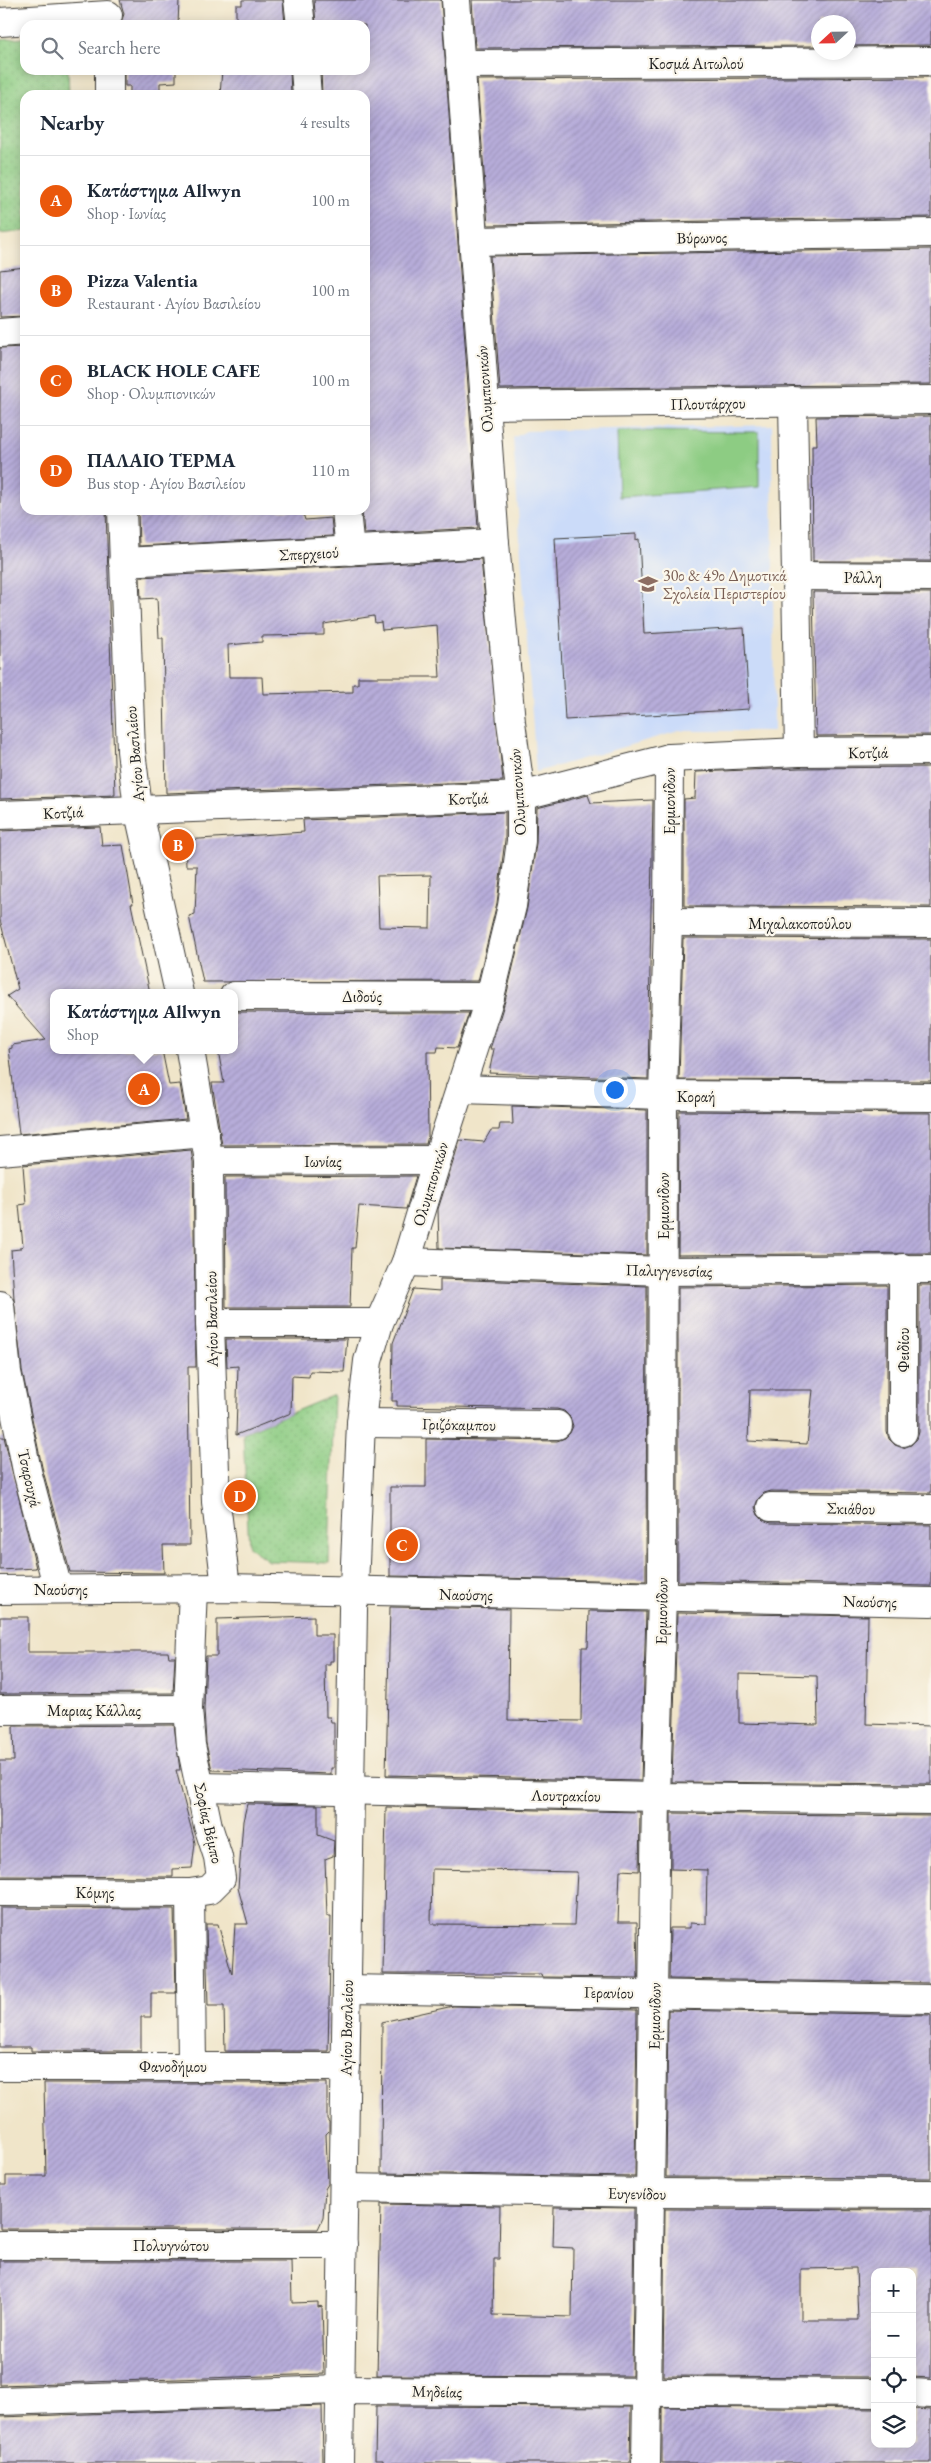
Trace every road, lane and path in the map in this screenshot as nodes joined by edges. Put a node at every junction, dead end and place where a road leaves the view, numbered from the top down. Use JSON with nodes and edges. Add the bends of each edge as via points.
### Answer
{"nodes":[{"id":1,"x":298,"y":0,"type":"edge"},
{"id":2,"x":456,"y":0,"type":"edge"},
{"id":3,"x":108,"y":13,"type":"edge"},
{"id":4,"x":20,"y":20,"type":"edge"},
{"id":5,"x":24,"y":20,"type":"edge"},
{"id":6,"x":300,"y":20,"type":"edge"},
{"id":7,"x":0,"y":22,"type":"edge"},
{"id":8,"x":931,"y":61,"type":"edge"},
{"id":9,"x":460,"y":64,"type":"junction"},
{"id":10,"x":109,"y":75,"type":"edge"},
{"id":11,"x":305,"y":75,"type":"edge"},
{"id":12,"x":109,"y":90,"type":"edge"},
{"id":13,"x":307,"y":90,"type":"edge"},
{"id":14,"x":931,"y":233,"type":"edge"},
{"id":15,"x":474,"y":241,"type":"junction"},
{"id":16,"x":20,"y":331,"type":"edge"},
{"id":17,"x":0,"y":333,"type":"edge"},
{"id":18,"x":931,"y":400,"type":"edge"},
{"id":19,"x":793,"y":401,"type":"junction"},
{"id":20,"x":485,"y":405,"type":"junction"},
{"id":21,"x":122,"y":515,"type":"edge"},
{"id":22,"x":346,"y":515,"type":"edge"},
{"id":23,"x":495,"y":543,"type":"junction"},
{"id":24,"x":350,"y":551,"type":"junction"},
{"id":25,"x":124,"y":562,"type":"junction"},
{"id":26,"x":795,"y":576,"type":"junction"},
{"id":27,"x":931,"y":577,"type":"edge"},
{"id":28,"x":931,"y":751,"type":"edge"},
{"id":29,"x":798,"y":752,"type":"junction"},
{"id":30,"x":669,"y":758,"type":"junction"},
{"id":31,"x":521,"y":796,"type":"junction"},
{"id":32,"x":138,"y":808,"type":"junction"},
{"id":33,"x":0,"y":815,"type":"edge"},
{"id":34,"x":668,"y":922,"type":"junction"},
{"id":35,"x":931,"y":923,"type":"edge"},
{"id":36,"x":178,"y":989,"type":"edge"},
{"id":37,"x":238,"y":996,"type":"edge"},
{"id":38,"x":490,"y":997,"type":"junction"},
{"id":39,"x":191,"y":1054,"type":"edge"},
{"id":40,"x":460,"y":1089,"type":"junction"},
{"id":41,"x":663,"y":1095,"type":"junction"},
{"id":42,"x":931,"y":1097,"type":"edge"},
{"id":43,"x":205,"y":1133,"type":"junction"},
{"id":44,"x":0,"y":1151,"type":"edge"},
{"id":45,"x":437,"y":1160,"type":"junction"},
{"id":46,"x":209,"y":1161,"type":"junction"},
{"id":47,"x":406,"y":1262,"type":"junction"},
{"id":48,"x":903,"y":1268,"type":"junction"},
{"id":49,"x":931,"y":1269,"type":"edge"},
{"id":50,"x":663,"y":1271,"type":"junction"},
{"id":51,"x":0,"y":1305,"type":"edge"},
{"id":52,"x":210,"y":1323,"type":"junction"},
{"id":53,"x":379,"y":1323,"type":"junction"},
{"id":54,"x":361,"y":1423,"type":"junction"},
{"id":55,"x":557,"y":1425,"type":"dead end"},
{"id":56,"x":903,"y":1432,"type":"dead end"},
{"id":57,"x":771,"y":1507,"type":"dead end"},
{"id":58,"x":931,"y":1509,"type":"edge"},
{"id":59,"x":226,"y":1588,"type":"junction"},
{"id":60,"x":58,"y":1589,"type":"junction"},
{"id":61,"x":194,"y":1589,"type":"junction"},
{"id":62,"x":0,"y":1590,"type":"edge"},
{"id":63,"x":354,"y":1592,"type":"junction"},
{"id":64,"x":662,"y":1596,"type":"junction"},
{"id":65,"x":931,"y":1602,"type":"edge"},
{"id":66,"x":0,"y":1710,"type":"edge"},
{"id":67,"x":188,"y":1710,"type":"junction"},
{"id":68,"x":201,"y":1788,"type":"junction"},
{"id":69,"x":350,"y":1789,"type":"junction"},
{"id":70,"x":656,"y":1797,"type":"junction"},
{"id":71,"x":931,"y":1800,"type":"edge"},
{"id":72,"x":0,"y":1892,"type":"edge"},
{"id":73,"x":190,"y":1893,"type":"junction"},
{"id":74,"x":347,"y":1989,"type":"junction"},
{"id":75,"x":654,"y":1993,"type":"junction"},
{"id":76,"x":931,"y":1999,"type":"edge"},
{"id":77,"x":192,"y":2066,"type":"junction"},
{"id":78,"x":0,"y":2067,"type":"edge"},
{"id":79,"x":346,"y":2067,"type":"junction"},
{"id":80,"x":344,"y":2188,"type":"junction"},
{"id":81,"x":651,"y":2193,"type":"junction"},
{"id":82,"x":931,"y":2194,"type":"edge"},
{"id":83,"x":0,"y":2245,"type":"edge"},
{"id":84,"x":343,"y":2245,"type":"junction"},
{"id":85,"x":340,"y":2390,"type":"junction"},
{"id":86,"x":647,"y":2393,"type":"junction"},
{"id":87,"x":871,"y":2393,"type":"edge"},
{"id":88,"x":916,"y":2394,"type":"edge"},
{"id":89,"x":931,"y":2394,"type":"edge"},
{"id":90,"x":0,"y":2401,"type":"edge"},
{"id":91,"x":339,"y":2463,"type":"edge"},
{"id":92,"x":646,"y":2463,"type":"edge"}],
"edges":[{"from":1,"to":6,"type":"street"},
{"from":2,"to":9,"type":"street","name":"Ολυμπιονικών"},
{"from":3,"to":5,"type":"street"},
{"from":4,"to":7,"type":"street"},
{"from":8,"to":9,"type":"street","name":"Κοσμά Αιτωλού"},
{"from":9,"to":15,"type":"street","name":"Ολυμπιονικών"},
{"from":10,"to":12,"type":"street"},
{"from":11,"to":13,"type":"street"},
{"from":14,"to":15,"type":"street","name":"Βύρωνος"},
{"from":15,"to":20,"type":"street","name":"Ολυμπιονικών"},
{"from":16,"to":17,"type":"street"},
{"from":18,"to":19,"type":"street","name":"Πλουτάρχου"},
{"from":19,"to":20,"type":"street","name":"Πλουτάρχου"},
{"from":19,"to":26,"type":"street"},
{"from":20,"to":23,"type":"street","name":"Ολυμπιονικών"},
{"from":21,"to":25,"type":"street","name":"Αγίου Βασιλείου"},
{"from":22,"to":24,"type":"street"},
{"from":23,"to":24,"type":"street","name":"Σπερχειού"},
{"from":23,"to":31,"type":"street","name":"Ολυμπιονικών"},
{"from":24,"to":25,"type":"street","name":"Σπερχειού"},
{"from":25,"to":32,"type":"street","name":"Αγίου Βασιλείου","via":[[131,751]]},
{"from":26,"to":27,"type":"street","name":"Ράλλη"},
{"from":26,"to":29,"type":"street"},
{"from":28,"to":29,"type":"street","name":"Κοτζιά"},
{"from":29,"to":30,"type":"street","name":"Κοτζιά"},
{"from":30,"to":31,"type":"street","name":"Κοτζιά"},
{"from":30,"to":34,"type":"street","name":"Ερμιονίδων"},
{"from":31,"to":32,"type":"street","name":"Κοτζιά"},
{"from":31,"to":38,"type":"street","name":"Ολυμπιονικών","via":[[521,842],[512,906]]},
{"from":32,"to":33,"type":"street","name":"Κοτζιά"},
{"from":32,"to":36,"type":"street","name":"Αγίου Βασιλείου"},
{"from":34,"to":35,"type":"street","name":"Μιχαλακοπούλου"},
{"from":34,"to":41,"type":"street","name":"Ερμιονίδων"},
{"from":37,"to":38,"type":"street","name":"Διδούς"},
{"from":38,"to":40,"type":"street","name":"Ολυμπιονικών"},
{"from":39,"to":43,"type":"street","name":"Αγίου Βασιλείου"},
{"from":40,"to":41,"type":"street","name":"Κοραή"},
{"from":40,"to":45,"type":"street","name":"Ολυμπιονικών"},
{"from":41,"to":42,"type":"street","name":"Κοραή"},
{"from":41,"to":50,"type":"street","name":"Ερμιονίδων"},
{"from":43,"to":44,"type":"street"},
{"from":43,"to":46,"type":"street","name":"Αγίου Βασιλείου"},
{"from":45,"to":46,"type":"street","name":"Ιωνίας"},
{"from":45,"to":47,"type":"street","name":"Ολυμπιονικών"},
{"from":46,"to":52,"type":"street","name":"Αγίου Βασιλείου"},
{"from":47,"to":50,"type":"street","name":"Παλιγγενεσίας"},
{"from":47,"to":53,"type":"street","name":"Ολυμπιονικών"},
{"from":48,"to":49,"type":"street","name":"Παλιγγενεσίας"},
{"from":48,"to":50,"type":"street","name":"Παλιγγενεσίας"},
{"from":48,"to":56,"type":"street","name":"Φειδίου"},
{"from":50,"to":64,"type":"street","name":"Ερμιονίδων"},
{"from":51,"to":60,"type":"street","name":"Τσαρουχά","via":[[9,1381],[27,1471]]},
{"from":52,"to":53,"type":"street"},
{"from":52,"to":59,"type":"street","name":"Αγίου Βασιλείου","via":[[216,1502]]},
{"from":53,"to":54,"type":"street","name":"Ολυμπιονικών","via":[[368,1361]]},
{"from":54,"to":55,"type":"street","name":"Γριζόκαμπου"},
{"from":54,"to":63,"type":"street","name":"Ολυμπιονικών"},
{"from":57,"to":58,"type":"street","name":"Σκιάθου"},
{"from":59,"to":61,"type":"street","name":"Ναούσης"},
{"from":59,"to":63,"type":"street","name":"Ναούσης"},
{"from":60,"to":61,"type":"street","name":"Ναούσης"},
{"from":60,"to":62,"type":"street","name":"Ναούσης"},
{"from":61,"to":67,"type":"street","name":"Σοφίας Βέμπο"},
{"from":63,"to":64,"type":"street","name":"Ναούσης"},
{"from":63,"to":69,"type":"street","name":"Αγίου Βασιλείου"},
{"from":64,"to":65,"type":"street","name":"Ναούσης"},
{"from":64,"to":70,"type":"street","name":"Ερμιονίδων"},
{"from":66,"to":67,"type":"street","name":"Μαριας Κάλλας"},
{"from":67,"to":68,"type":"street","name":"Σοφίας Βέμπο"},
{"from":68,"to":69,"type":"street","name":"Λουτρακίου"},
{"from":68,"to":73,"type":"street","name":"Σοφίας Βέμπο","via":[[221,1878],[209,1890]]},
{"from":69,"to":70,"type":"street","name":"Λουτρακίου"},
{"from":69,"to":74,"type":"street","name":"Αγίου Βασιλείου"},
{"from":70,"to":71,"type":"street","name":"Λουτρακίου"},
{"from":70,"to":75,"type":"street","name":"Ερμιονίδων"},
{"from":72,"to":73,"type":"street","name":"Κόμης"},
{"from":73,"to":77,"type":"street"},
{"from":74,"to":75,"type":"street","name":"Γερανίου"},
{"from":74,"to":79,"type":"street","name":"Αγίου Βασιλείου"},
{"from":75,"to":76,"type":"street","name":"Γερανίου"},
{"from":75,"to":81,"type":"street","name":"Ερμιονίδων"},
{"from":77,"to":78,"type":"street","name":"Φανοδήμου"},
{"from":77,"to":79,"type":"street","name":"Φανοδήμου"},
{"from":79,"to":80,"type":"street","name":"Αγίου Βασιλείου"},
{"from":80,"to":81,"type":"street","name":"Ευγενίδου"},
{"from":80,"to":84,"type":"street","name":"Αγίου Βασιλείου"},
{"from":81,"to":82,"type":"street","name":"Ευγενίδου"},
{"from":81,"to":86,"type":"street","name":"Ερμιονίδων"},
{"from":83,"to":84,"type":"street","name":"Πολυγνώτου"},
{"from":84,"to":85,"type":"street","name":"Αγίου Βασιλείου"},
{"from":85,"to":86,"type":"street","name":"Μηδείας"},
{"from":85,"to":90,"type":"street","name":"Μηδείας"},
{"from":85,"to":91,"type":"street","name":"Αγίου Βασιλείου"},
{"from":86,"to":87,"type":"street","name":"Μηδείας"},
{"from":86,"to":92,"type":"street","name":"Ερμιονίδων"},
{"from":88,"to":89,"type":"street"}]}
